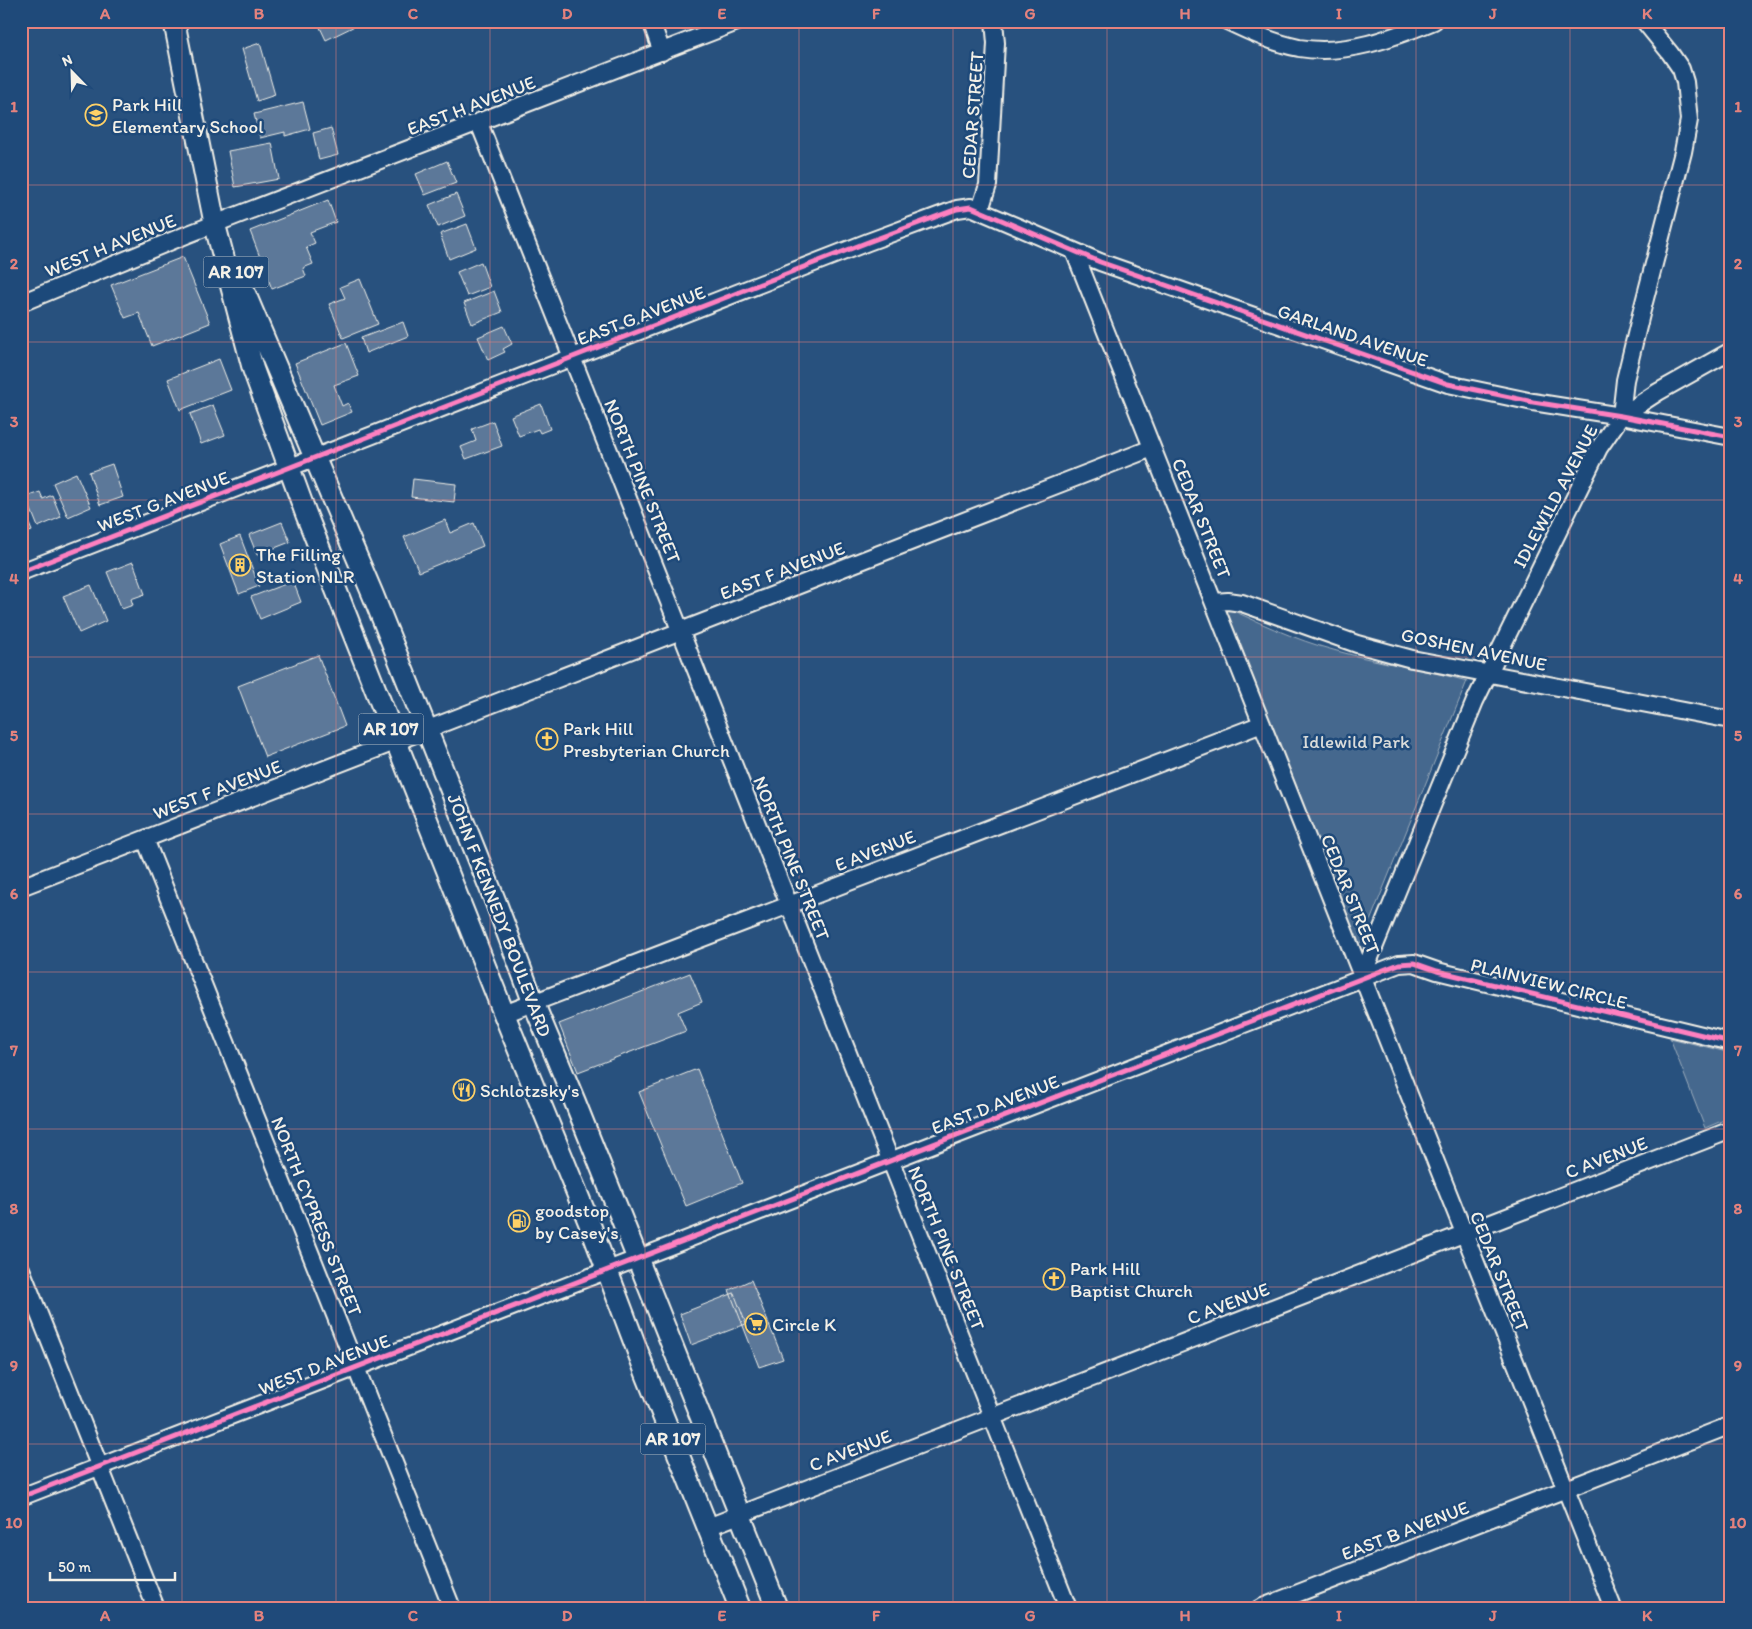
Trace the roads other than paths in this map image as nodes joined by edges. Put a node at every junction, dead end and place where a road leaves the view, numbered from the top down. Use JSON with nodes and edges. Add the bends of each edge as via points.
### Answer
{"nodes":[{"id":1,"x":174,"y":21,"type":"edge"},
{"id":2,"x":651,"y":21,"type":"edge"},
{"id":3,"x":740,"y":21,"type":"edge"},
{"id":4,"x":994,"y":21,"type":"edge"},
{"id":5,"x":1227,"y":21,"type":"edge"},
{"id":6,"x":1644,"y":21,"type":"edge"},
{"id":7,"x":1428,"y":22,"type":"edge"},
{"id":8,"x":662,"y":52,"type":"junction"},
{"id":9,"x":479,"y":123,"type":"junction"},
{"id":10,"x":980,"y":210,"type":"junction"},
{"id":11,"x":215,"y":225,"type":"junction"},
{"id":12,"x":1074,"y":252,"type":"junction"},
{"id":13,"x":21,"y":303,"type":"edge"},
{"id":14,"x":1731,"y":351,"type":"edge"},
{"id":15,"x":572,"y":358,"type":"junction"},
{"id":16,"x":1621,"y":416,"type":"junction"},
{"id":17,"x":1731,"y":437,"type":"edge"},
{"id":18,"x":1152,"y":448,"type":"junction"},
{"id":19,"x":315,"y":458,"type":"junction"},
{"id":20,"x":290,"y":468,"type":"junction"},
{"id":21,"x":21,"y":572,"type":"edge"},
{"id":22,"x":1214,"y":602,"type":"junction"},
{"id":23,"x":681,"y":631,"type":"junction"},
{"id":24,"x":1488,"y":674,"type":"junction"},
{"id":25,"x":1731,"y":720,"type":"edge"},
{"id":26,"x":1262,"y":724,"type":"junction"},
{"id":27,"x":427,"y":729,"type":"junction"},
{"id":28,"x":396,"y":741,"type":"junction"},
{"id":29,"x":145,"y":838,"type":"junction"},
{"id":30,"x":21,"y":887,"type":"edge"},
{"id":31,"x":789,"y":904,"type":"junction"},
{"id":32,"x":1362,"y":977,"type":"junction"},
{"id":33,"x":534,"y":1004,"type":"junction"},
{"id":34,"x":504,"y":1014,"type":"junction"},
{"id":35,"x":1731,"y":1042,"type":"edge"},
{"id":36,"x":1731,"y":1130,"type":"edge"},
{"id":37,"x":890,"y":1160,"type":"junction"},
{"id":38,"x":1464,"y":1233,"type":"junction"},
{"id":39,"x":638,"y":1258,"type":"junction"},
{"id":40,"x":21,"y":1269,"type":"edge"},
{"id":41,"x":607,"y":1270,"type":"junction"},
{"id":42,"x":356,"y":1367,"type":"junction"},
{"id":43,"x":992,"y":1416,"type":"junction"},
{"id":44,"x":1731,"y":1425,"type":"edge"},
{"id":45,"x":100,"y":1466,"type":"junction"},
{"id":46,"x":1566,"y":1489,"type":"junction"},
{"id":47,"x":21,"y":1497,"type":"edge"},
{"id":48,"x":740,"y":1514,"type":"junction"},
{"id":49,"x":708,"y":1528,"type":"junction"},
{"id":50,"x":156,"y":1608,"type":"edge"},
{"id":51,"x":452,"y":1608,"type":"edge"},
{"id":52,"x":740,"y":1608,"type":"edge"},
{"id":53,"x":777,"y":1608,"type":"edge"},
{"id":54,"x":1068,"y":1608,"type":"edge"},
{"id":55,"x":1260,"y":1608,"type":"edge"},
{"id":56,"x":1613,"y":1608,"type":"edge"}],
"edges":[{"from":1,"to":11,"type":"main road","name":"JOHN F KENNEDY BOULEVARD","number":"AR 107"},
{"from":2,"to":8,"type":"street"},
{"from":3,"to":8,"type":"street","name":"EAST H AVENUE"},
{"from":4,"to":10,"type":"street","name":"CEDAR STREET","via":[[996,43],[988,185]]},
{"from":5,"to":7,"type":"street","via":[[1263,38],[1314,50],[1376,43]]},
{"from":6,"to":16,"type":"street","name":"IDLEWILD AVENUE","via":[[1680,70],[1689,120],[1630,361]]},
{"from":8,"to":9,"type":"street","name":"EAST H AVENUE"},
{"from":9,"to":11,"type":"street","name":"EAST H AVENUE"},
{"from":9,"to":15,"type":"street","name":"NORTH PINE STREET"},
{"from":10,"to":12,"type":"street","name":"GARLAND AVENUE"},
{"from":10,"to":15,"type":"street","name":"EAST G AVENUE","via":[[971,207],[958,209]]},
{"from":11,"to":13,"type":"street","name":"WEST H AVENUE"},
{"from":11,"to":19,"type":"main road","name":"JOHN F KENNEDY BOULEVARD","number":"AR 107"},
{"from":11,"to":20,"type":"main road","name":"JOHN F KENNEDY BOULEVARD","number":"AR 107","via":[[253,368]]},
{"from":12,"to":16,"type":"street","name":"GARLAND AVENUE","via":[[1448,384]]},
{"from":12,"to":18,"type":"street","name":"CEDAR STREET"},
{"from":14,"to":16,"type":"street"},
{"from":15,"to":19,"type":"street","name":"EAST G AVENUE"},
{"from":15,"to":23,"type":"street","name":"NORTH PINE STREET"},
{"from":16,"to":17,"type":"street","name":"GARLAND AVENUE"},
{"from":16,"to":24,"type":"street","name":"IDLEWILD AVENUE","via":[[1599,448]]},
{"from":18,"to":22,"type":"street","name":"CEDAR STREET"},
{"from":18,"to":23,"type":"street","name":"EAST F AVENUE"},
{"from":19,"to":20,"type":"street","name":"WEST G AVENUE"},
{"from":19,"to":27,"type":"main road","name":"JOHN F KENNEDY BOULEVARD","number":"AR 107"},
{"from":20,"to":21,"type":"street","name":"WEST G AVENUE"},
{"from":20,"to":28,"type":"main road","name":"JOHN F KENNEDY BOULEVARD","number":"AR 107"},
{"from":22,"to":24,"type":"street","name":"GOSHEN AVENUE","via":[[1242,603],[1357,644]]},
{"from":22,"to":26,"type":"street","name":"CEDAR STREET"},
{"from":23,"to":27,"type":"street","name":"EAST F AVENUE"},
{"from":23,"to":31,"type":"street","name":"NORTH PINE STREET"},
{"from":24,"to":25,"type":"street","name":"GOSHEN AVENUE"},
{"from":24,"to":32,"type":"street","name":"IDLEWILD AVENUE"},
{"from":26,"to":31,"type":"street","name":"E AVENUE"},
{"from":26,"to":32,"type":"street","name":"CEDAR STREET"},
{"from":27,"to":28,"type":"street","name":"WEST F AVENUE"},
{"from":27,"to":33,"type":"main road","name":"JOHN F KENNEDY BOULEVARD","number":"AR 107"},
{"from":28,"to":29,"type":"street","name":"WEST F AVENUE"},
{"from":28,"to":34,"type":"main road","name":"JOHN F KENNEDY BOULEVARD","number":"AR 107"},
{"from":29,"to":30,"type":"street","name":"WEST F AVENUE"},
{"from":29,"to":42,"type":"street","name":"NORTH CYPRESS STREET"},
{"from":31,"to":33,"type":"street","name":"E AVENUE"},
{"from":31,"to":37,"type":"street","name":"NORTH PINE STREET"},
{"from":32,"to":35,"type":"street","name":"PLAINVIEW CIRCLE","via":[[1399,964],[1414,963]]},
{"from":32,"to":37,"type":"street","name":"EAST D AVENUE"},
{"from":32,"to":38,"type":"street","name":"CEDAR STREET"},
{"from":33,"to":34,"type":"street","name":"E AVENUE"},
{"from":33,"to":39,"type":"main road","name":"JOHN F KENNEDY BOULEVARD","number":"AR 107"},
{"from":34,"to":41,"type":"main road","name":"JOHN F KENNEDY BOULEVARD","number":"AR 107"},
{"from":36,"to":38,"type":"street","name":"C AVENUE"},
{"from":37,"to":39,"type":"street","name":"EAST D AVENUE"},
{"from":37,"to":43,"type":"street","name":"NORTH PINE STREET"},
{"from":38,"to":43,"type":"street","name":"C AVENUE"},
{"from":38,"to":46,"type":"street","name":"CEDAR STREET"},
{"from":39,"to":41,"type":"street","name":"WEST D AVENUE"},
{"from":39,"to":48,"type":"main road","name":"JOHN F KENNEDY BOULEVARD","number":"AR 107"},
{"from":40,"to":45,"type":"street"},
{"from":41,"to":42,"type":"street","name":"WEST D AVENUE"},
{"from":41,"to":49,"type":"main road","name":"JOHN F KENNEDY BOULEVARD","number":"AR 107"},
{"from":42,"to":45,"type":"street","name":"WEST D AVENUE"},
{"from":42,"to":51,"type":"street","name":"NORTH CYPRESS STREET"},
{"from":43,"to":48,"type":"street","name":"C AVENUE"},
{"from":43,"to":54,"type":"street","name":"NORTH PINE STREET"},
{"from":44,"to":46,"type":"street"},
{"from":45,"to":47,"type":"street","name":"WEST D AVENUE"},
{"from":45,"to":50,"type":"street"},
{"from":46,"to":55,"type":"street","name":"EAST B AVENUE"},
{"from":46,"to":56,"type":"street","name":"CEDAR STREET"},
{"from":48,"to":49,"type":"street","name":"C AVENUE"},
{"from":48,"to":53,"type":"main road","name":"JOHN F KENNEDY BOULEVARD","number":"AR 107"},
{"from":49,"to":52,"type":"main road","name":"JOHN F KENNEDY BOULEVARD","number":"AR 107"}]}
